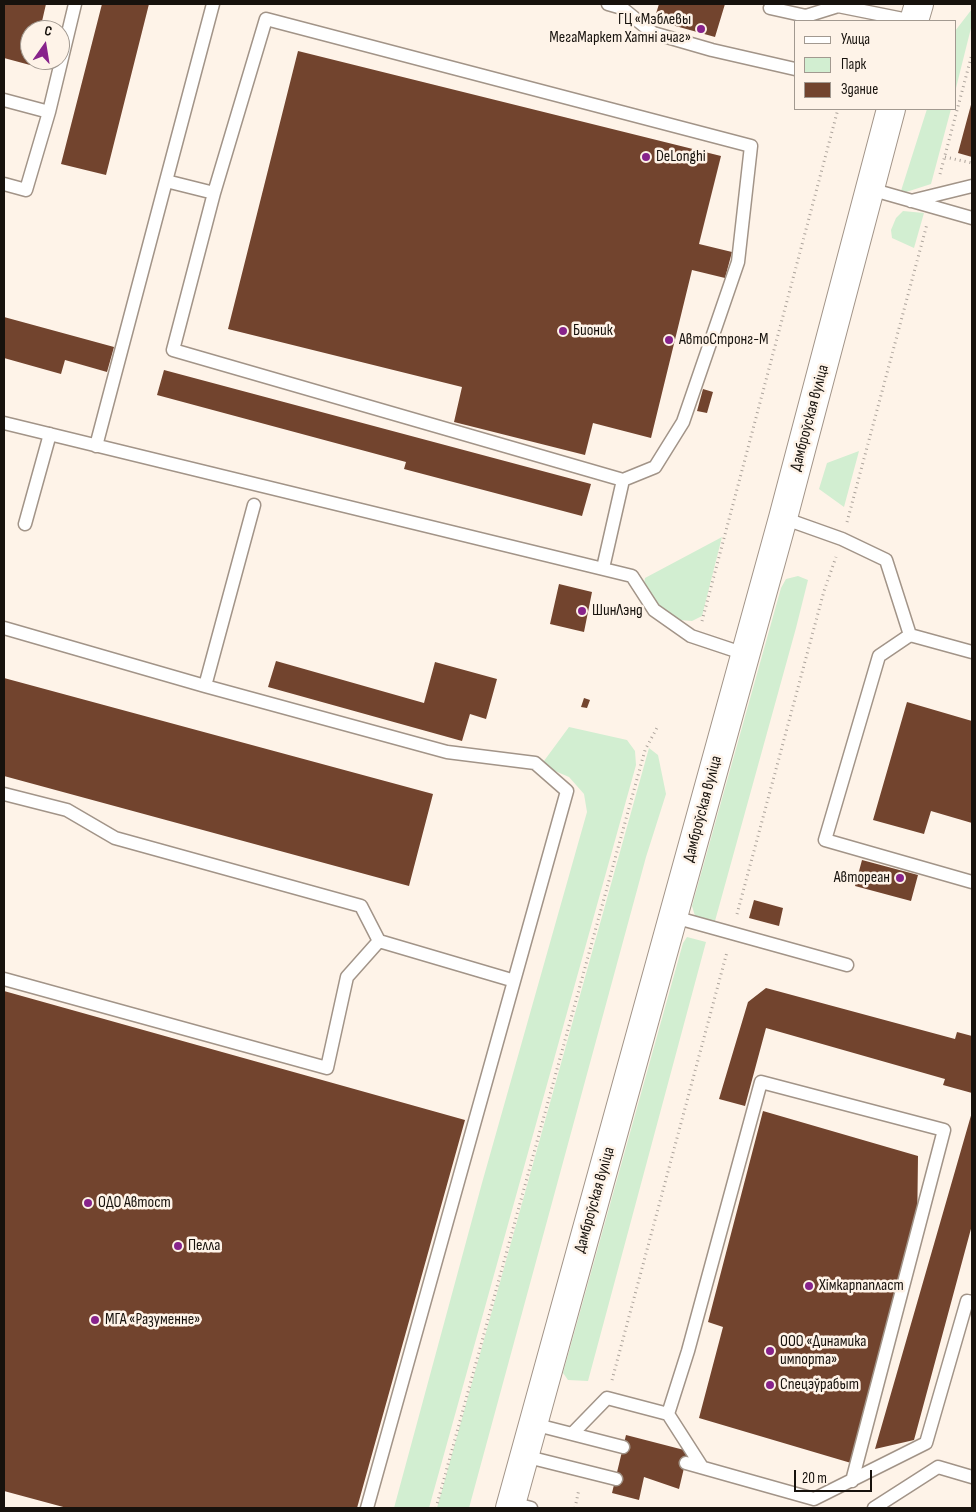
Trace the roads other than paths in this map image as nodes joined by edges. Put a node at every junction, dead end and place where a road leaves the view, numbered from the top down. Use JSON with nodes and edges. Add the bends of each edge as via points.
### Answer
{"nodes":[{"id":1,"x":76,"y":4,"type":"edge"},
{"id":2,"x":213,"y":4,"type":"edge"},
{"id":3,"x":608,"y":4,"type":"edge"},
{"id":4,"x":918,"y":4,"type":"edge"},
{"id":5,"x":838,"y":5,"type":"edge"},
{"id":6,"x":623,"y":6,"type":"edge"},
{"id":7,"x":770,"y":8,"type":"dead end"},
{"id":8,"x":908,"y":20,"type":"edge"},
{"id":9,"x":913,"y":20,"type":"edge"},
{"id":10,"x":794,"y":69,"type":"edge"},
{"id":11,"x":4,"y":100,"type":"edge"},
{"id":12,"x":891,"y":110,"type":"edge"},
{"id":13,"x":49,"y":112,"type":"junction"},
{"id":14,"x":166,"y":182,"type":"junction"},
{"id":15,"x":4,"y":184,"type":"edge"},
{"id":16,"x":972,"y":186,"type":"edge"},
{"id":17,"x":870,"y":189,"type":"junction"},
{"id":18,"x":214,"y":193,"type":"junction"},
{"id":19,"x":933,"y":200,"type":"junction"},
{"id":20,"x":972,"y":218,"type":"edge"},
{"id":21,"x":4,"y":422,"type":"edge"},
{"id":22,"x":50,"y":434,"type":"junction"},
{"id":23,"x":96,"y":446,"type":"junction"},
{"id":24,"x":623,"y":480,"type":"junction"},
{"id":25,"x":254,"y":505,"type":"dead end"},
{"id":26,"x":783,"y":518,"type":"junction"},
{"id":27,"x":26,"y":524,"type":"dead end"},
{"id":28,"x":603,"y":568,"type":"junction"},
{"id":29,"x":4,"y":628,"type":"edge"},
{"id":30,"x":910,"y":635,"type":"junction"},
{"id":31,"x":972,"y":652,"type":"edge"},
{"id":32,"x":744,"y":654,"type":"junction"},
{"id":33,"x":205,"y":686,"type":"junction"},
{"id":34,"x":4,"y":794,"type":"edge"},
{"id":35,"x":972,"y":882,"type":"edge"},
{"id":36,"x":674,"y":917,"type":"junction"},
{"id":37,"x":378,"y":941,"type":"junction"},
{"id":38,"x":848,"y":965,"type":"dead end"},
{"id":39,"x":4,"y":979,"type":"edge"},
{"id":40,"x":508,"y":979,"type":"dead end"},
{"id":41,"x":972,"y":1302,"type":"edge"},
{"id":42,"x":668,"y":1414,"type":"junction"},
{"id":43,"x":533,"y":1424,"type":"junction"},
{"id":44,"x":572,"y":1434,"type":"junction"},
{"id":45,"x":623,"y":1447,"type":"dead end"},
{"id":46,"x":524,"y":1456,"type":"junction"},
{"id":47,"x":686,"y":1463,"type":"dead end"},
{"id":48,"x":702,"y":1468,"type":"junction"},
{"id":49,"x":972,"y":1478,"type":"edge"},
{"id":50,"x":616,"y":1479,"type":"dead end"},
{"id":51,"x":852,"y":1481,"type":"junction"},
{"id":52,"x":518,"y":1507,"type":"edge"},
{"id":53,"x":367,"y":1508,"type":"edge"},
{"id":54,"x":874,"y":1508,"type":"edge"}],
"edges":[{"from":1,"to":13,"type":"lane"},
{"from":2,"to":14,"type":"lane"},
{"from":3,"to":6,"type":"lane"},
{"from":4,"to":9,"type":"street"},
{"from":5,"to":7,"type":"lane","via":[[806,16]]},
{"from":5,"to":8,"type":"lane"},
{"from":6,"to":10,"type":"lane","via":[[653,33]]},
{"from":11,"to":13,"type":"lane"},
{"from":12,"to":17,"type":"street","name":"Дамброўская вуліца"},
{"from":13,"to":15,"type":"lane","via":[[26,190]]},
{"from":14,"to":18,"type":"lane"},
{"from":14,"to":23,"type":"lane"},
{"from":16,"to":19,"type":"lane"},
{"from":17,"to":19,"type":"lane","via":[[911,201]]},
{"from":17,"to":26,"type":"street","name":"Дамброўская вуліца"},
{"from":18,"to":24,"type":"lane","via":[[174,350]]},
{"from":18,"to":24,"type":"lane","via":[[266,20],[751,146],[738,262],[683,422],[655,467]]},
{"from":19,"to":20,"type":"lane"},
{"from":21,"to":22,"type":"lane"},
{"from":22,"to":23,"type":"lane"},
{"from":22,"to":27,"type":"lane"},
{"from":23,"to":28,"type":"lane"},
{"from":24,"to":28,"type":"lane"},
{"from":25,"to":33,"type":"lane"},
{"from":26,"to":30,"type":"lane","via":[[842,539],[886,560]]},
{"from":26,"to":32,"type":"street","name":"Дамброўская вуліца"},
{"from":28,"to":32,"type":"lane","via":[[632,576],[654,610],[698,638]]},
{"from":29,"to":33,"type":"lane"},
{"from":30,"to":31,"type":"lane"},
{"from":30,"to":35,"type":"lane","via":[[879,656],[825,840]]},
{"from":32,"to":36,"type":"street","name":"Дамброўская вуліца"},
{"from":33,"to":53,"type":"lane","via":[[447,752],[535,763],[567,791]]},
{"from":34,"to":37,"type":"lane","via":[[67,810],[115,838],[361,906]]},
{"from":36,"to":38,"type":"lane"},
{"from":36,"to":43,"type":"street","name":"Дамброўская вуліца"},
{"from":37,"to":39,"type":"lane","via":[[347,977],[327,1068]]},
{"from":37,"to":40,"type":"lane"},
{"from":41,"to":51,"type":"lane","via":[[967,1301],[926,1444]]},
{"from":42,"to":44,"type":"lane","via":[[607,1398]]},
{"from":42,"to":48,"type":"lane"},
{"from":42,"to":51,"type":"lane","via":[[761,1082],[944,1130]]},
{"from":43,"to":44,"type":"lane"},
{"from":43,"to":46,"type":"street","name":"Дамброўская вуліца"},
{"from":44,"to":45,"type":"lane"},
{"from":46,"to":50,"type":"lane"},
{"from":46,"to":52,"type":"street","name":"Дамброўская вуліца"},
{"from":47,"to":48,"type":"lane"},
{"from":48,"to":51,"type":"lane","via":[[814,1499]]},
{"from":49,"to":54,"type":"lane","via":[[938,1467]]}]}
